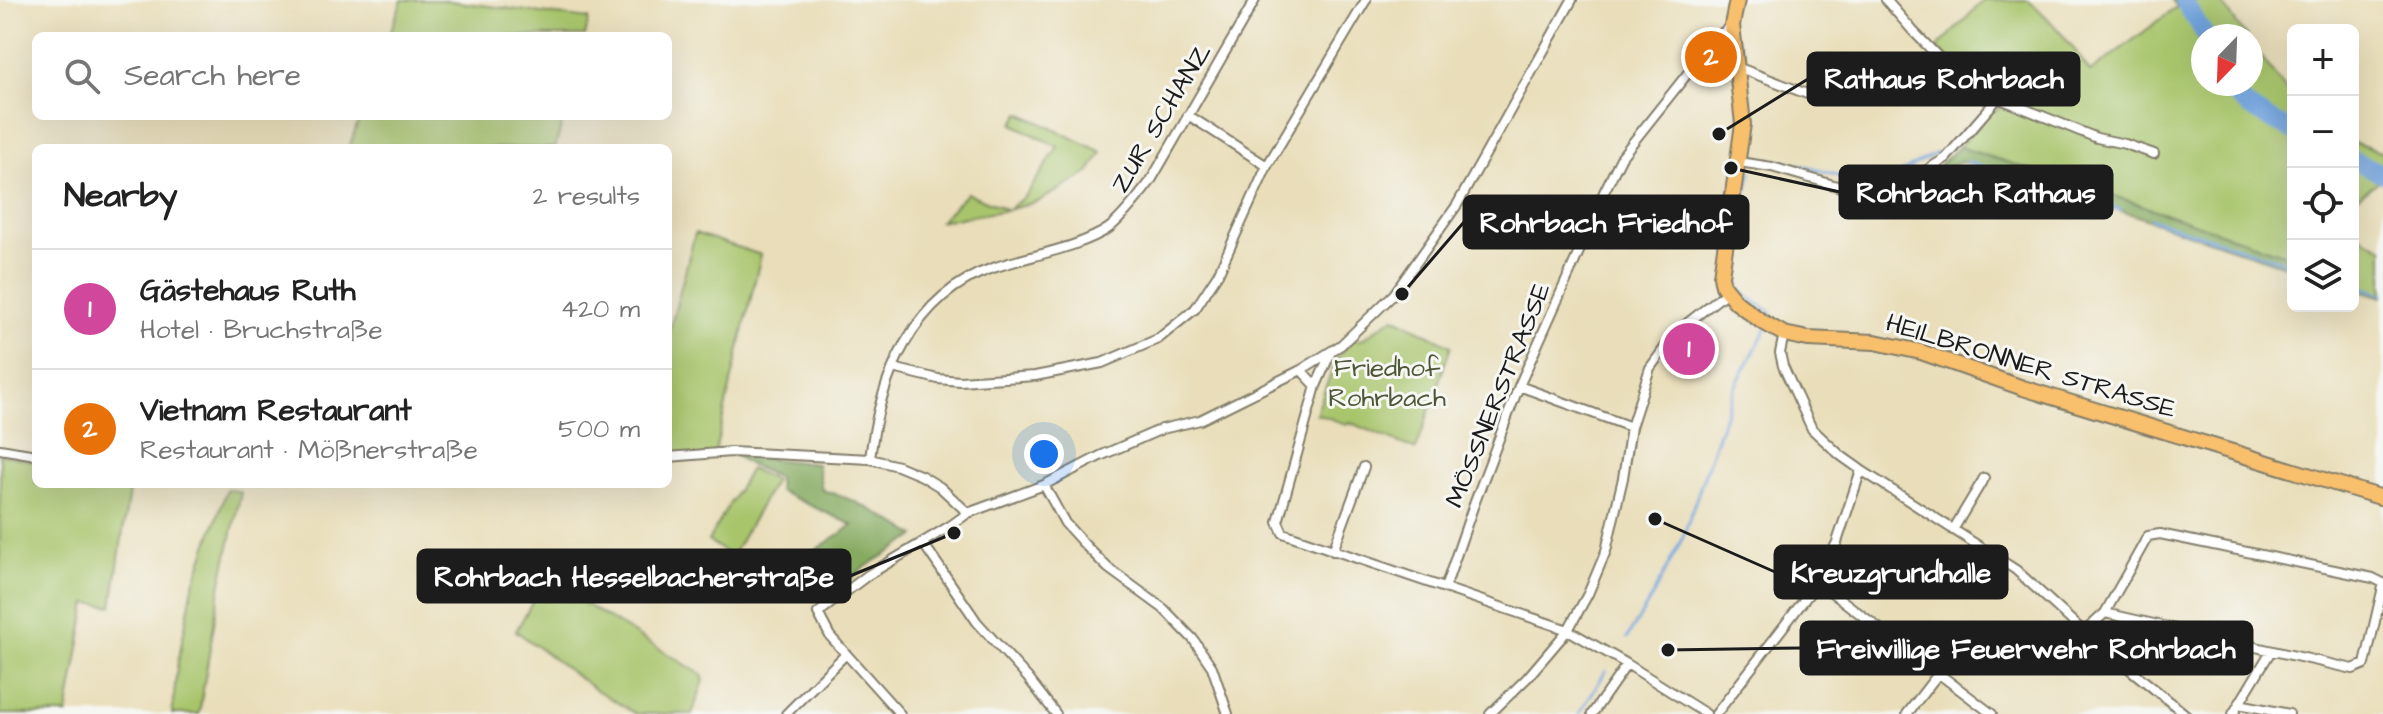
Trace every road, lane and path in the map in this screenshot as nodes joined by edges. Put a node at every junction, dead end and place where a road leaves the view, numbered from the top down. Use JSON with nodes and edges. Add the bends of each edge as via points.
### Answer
{"nodes":[{"id":1,"x":1255,"y":0,"type":"edge"},
{"id":2,"x":1366,"y":0,"type":"edge"},
{"id":3,"x":1572,"y":0,"type":"edge"},
{"id":4,"x":1737,"y":0,"type":"edge"},
{"id":5,"x":1886,"y":0,"type":"edge"},
{"id":6,"x":1732,"y":25,"type":"junction"},
{"id":7,"x":1736,"y":67,"type":"junction"},
{"id":8,"x":1998,"y":98,"type":"junction"},
{"id":9,"x":1820,"y":99,"type":"dead end"},
{"id":10,"x":1188,"y":115,"type":"junction"},
{"id":11,"x":2154,"y":154,"type":"dead end"},
{"id":12,"x":1739,"y":162,"type":"junction"},
{"id":13,"x":1267,"y":166,"type":"junction"},
{"id":14,"x":1727,"y":292,"type":"junction"},
{"id":15,"x":1773,"y":327,"type":"junction"},
{"id":16,"x":1331,"y":352,"type":"junction"},
{"id":17,"x":893,"y":368,"type":"junction"},
{"id":18,"x":1301,"y":370,"type":"junction"},
{"id":19,"x":1316,"y":386,"type":"junction"},
{"id":20,"x":1519,"y":386,"type":"junction"},
{"id":21,"x":1631,"y":427,"type":"junction"},
{"id":22,"x":0,"y":449,"type":"edge"},
{"id":23,"x":32,"y":454,"type":"edge"},
{"id":24,"x":672,"y":457,"type":"edge"},
{"id":25,"x":870,"y":459,"type":"junction"},
{"id":26,"x":1364,"y":467,"type":"dead end"},
{"id":27,"x":1861,"y":470,"type":"junction"},
{"id":28,"x":1984,"y":478,"type":"dead end"},
{"id":29,"x":1044,"y":485,"type":"junction"},
{"id":30,"x":2383,"y":498,"type":"edge"},
{"id":31,"x":968,"y":513,"type":"junction"},
{"id":32,"x":1953,"y":530,"type":"junction"},
{"id":33,"x":923,"y":543,"type":"junction"},
{"id":34,"x":1333,"y":551,"type":"junction"},
{"id":35,"x":1818,"y":582,"type":"junction"},
{"id":36,"x":2383,"y":585,"type":"edge"},
{"id":37,"x":1445,"y":588,"type":"junction"},
{"id":38,"x":2105,"y":613,"type":"junction"},
{"id":39,"x":1568,"y":630,"type":"junction"},
{"id":40,"x":2084,"y":632,"type":"junction"},
{"id":41,"x":2271,"y":651,"type":"junction"},
{"id":42,"x":846,"y":654,"type":"junction"},
{"id":43,"x":1627,"y":664,"type":"junction"},
{"id":44,"x":1938,"y":674,"type":"junction"},
{"id":45,"x":2239,"y":704,"type":"junction"},
{"id":46,"x":786,"y":714,"type":"edge"},
{"id":47,"x":900,"y":714,"type":"edge"},
{"id":48,"x":1056,"y":714,"type":"edge"},
{"id":49,"x":1228,"y":714,"type":"edge"},
{"id":50,"x":1490,"y":714,"type":"edge"},
{"id":51,"x":1592,"y":714,"type":"edge"},
{"id":52,"x":1706,"y":714,"type":"edge"},
{"id":53,"x":1716,"y":714,"type":"edge"},
{"id":54,"x":1907,"y":714,"type":"edge"},
{"id":55,"x":1992,"y":714,"type":"edge"},
{"id":56,"x":2185,"y":714,"type":"edge"},
{"id":57,"x":2233,"y":714,"type":"edge"},
{"id":58,"x":2289,"y":714,"type":"edge"}],
"edges":[{"from":1,"to":10,"type":"street","name":"ZUR SCHANZ"},
{"from":2,"to":13,"type":"street"},
{"from":3,"to":16,"type":"street","via":[[1457,205],[1394,294]]},
{"from":4,"to":6,"type":"main road"},
{"from":5,"to":8,"type":"street","via":[[1954,73]]},
{"from":6,"to":7,"type":"main road"},
{"from":6,"to":20,"type":"street","name":"MÖSSNERSTRASSE","via":[[1715,39],[1622,156]]},
{"from":7,"to":9,"type":"street"},
{"from":7,"to":12,"type":"main road","via":[[1743,124]]},
{"from":8,"to":11,"type":"street"},
{"from":8,"to":12,"type":"street","via":[[1946,158],[1886,195]]},
{"from":10,"to":13,"type":"street"},
{"from":10,"to":17,"type":"street","name":"ZUR SCHANZ","via":[[1150,182],[1108,228],[963,281],[928,307]]},
{"from":12,"to":14,"type":"main road","via":[[1722,263]]},
{"from":13,"to":17,"type":"street","via":[[1218,274],[1195,309],[1158,339],[1102,363],[1022,378],[949,380]]},
{"from":14,"to":15,"type":"main road","name":"HEILBRONNER STRASSE"},
{"from":14,"to":21,"type":"street","via":[[1661,350]]},
{"from":15,"to":27,"type":"street","via":[[1783,366],[1812,429]]},
{"from":15,"to":30,"type":"main road","name":"HEILBRONNER STRASSE","via":[[1825,341],[1911,349]]},
{"from":16,"to":18,"type":"street"},
{"from":16,"to":19,"type":"street"},
{"from":17,"to":25,"type":"street","name":"ZUR SCHANZ"},
{"from":18,"to":19,"type":"street"},
{"from":18,"to":29,"type":"street","via":[[1200,420],[1162,429]]},
{"from":19,"to":34,"type":"street","via":[[1278,522],[1283,533]]},
{"from":20,"to":21,"type":"street"},
{"from":20,"to":37,"type":"street","name":"MÖSSNERSTRASSE"},
{"from":21,"to":39,"type":"street","via":[[1602,562]]},
{"from":22,"to":23,"type":"street"},
{"from":24,"to":25,"type":"street","via":[[731,452]]},
{"from":25,"to":31,"type":"street","via":[[922,476]]},
{"from":26,"to":34,"type":"street"},
{"from":27,"to":32,"type":"street"},
{"from":27,"to":35,"type":"street"},
{"from":28,"to":32,"type":"street"},
{"from":29,"to":31,"type":"street"},
{"from":29,"to":49,"type":"street","via":[[1065,523],[1085,545],[1193,639],[1212,667]]},
{"from":31,"to":33,"type":"street"},
{"from":32,"to":40,"type":"street","via":[[2016,570]]},
{"from":33,"to":42,"type":"street","via":[[818,613]]},
{"from":33,"to":48,"type":"street","via":[[977,622]]},
{"from":34,"to":37,"type":"street"},
{"from":35,"to":44,"type":"street"},
{"from":35,"to":53,"type":"street"},
{"from":36,"to":38,"type":"street","via":[[2373,578],[2160,534],[2148,536]]},
{"from":36,"to":41,"type":"street","via":[[2365,664],[2353,669]]},
{"from":37,"to":39,"type":"street"},
{"from":38,"to":40,"type":"street"},
{"from":38,"to":41,"type":"street"},
{"from":39,"to":43,"type":"street"},
{"from":39,"to":50,"type":"street"},
{"from":40,"to":56,"type":"street"},
{"from":41,"to":45,"type":"street"},
{"from":42,"to":46,"type":"street"},
{"from":42,"to":47,"type":"street"},
{"from":43,"to":51,"type":"street"},
{"from":43,"to":52,"type":"street"},
{"from":44,"to":54,"type":"street"},
{"from":44,"to":55,"type":"street"},
{"from":45,"to":57,"type":"street"},
{"from":45,"to":58,"type":"street"}]}
